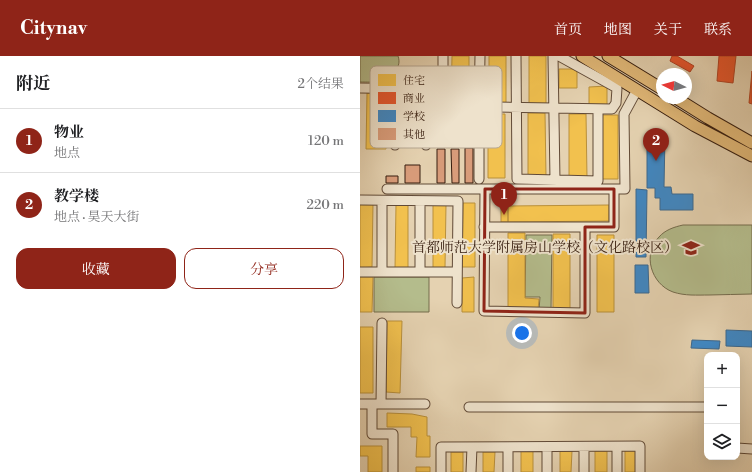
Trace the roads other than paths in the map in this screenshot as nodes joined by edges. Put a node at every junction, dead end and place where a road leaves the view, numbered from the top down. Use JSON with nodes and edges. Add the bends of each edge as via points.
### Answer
{"nodes":[{"id":1,"x":444,"y":56,"type":"edge"},
{"id":2,"x":480,"y":56,"type":"edge"},
{"id":3,"x":516,"y":56,"type":"edge"},
{"id":4,"x":553,"y":56,"type":"edge"},
{"id":5,"x":559,"y":56,"type":"edge"},
{"id":6,"x":582,"y":56,"type":"edge"},
{"id":7,"x":608,"y":56,"type":"edge"},
{"id":8,"x":444,"y":66,"type":"edge"},
{"id":9,"x":480,"y":66,"type":"edge"},
{"id":10,"x":656,"y":85,"type":"edge"},
{"id":11,"x":637,"y":90,"type":"junction"},
{"id":12,"x":686,"y":104,"type":"edge"},
{"id":13,"x":502,"y":108,"type":"edge"},
{"id":14,"x":517,"y":108,"type":"junction"},
{"id":15,"x":554,"y":108,"type":"junction"},
{"id":16,"x":598,"y":109,"type":"junction"},
{"id":17,"x":752,"y":143,"type":"edge"},
{"id":18,"x":479,"y":148,"type":"edge"},
{"id":19,"x":752,"y":156,"type":"edge"},
{"id":20,"x":479,"y":178,"type":"dead end"},
{"id":21,"x":555,"y":180,"type":"junction"},
{"id":22,"x":387,"y":189,"type":"dead end"},
{"id":23,"x":485,"y":189,"type":"junction"},
{"id":24,"x":614,"y":189,"type":"junction"},
{"id":25,"x":360,"y":200,"type":"edge"},
{"id":26,"x":382,"y":201,"type":"junction"},
{"id":27,"x":420,"y":201,"type":"junction"},
{"id":28,"x":484,"y":227,"type":"junction"},
{"id":29,"x":585,"y":227,"type":"junction"},
{"id":30,"x":360,"y":272,"type":"edge"},
{"id":31,"x":382,"y":272,"type":"junction"},
{"id":32,"x":420,"y":272,"type":"junction"},
{"id":33,"x":457,"y":272,"type":"junction"},
{"id":34,"x":457,"y":303,"type":"dead end"},
{"id":35,"x":382,"y":323,"type":"dead end"},
{"id":36,"x":360,"y":404,"type":"edge"},
{"id":37,"x":377,"y":404,"type":"junction"},
{"id":38,"x":425,"y":404,"type":"dead end"},
{"id":39,"x":469,"y":407,"type":"dead end"},
{"id":40,"x":704,"y":407,"type":"edge"},
{"id":41,"x":472,"y":447,"type":"junction"},
{"id":42,"x":508,"y":447,"type":"junction"},
{"id":43,"x":547,"y":447,"type":"junction"},
{"id":44,"x":584,"y":447,"type":"junction"},
{"id":45,"x":617,"y":447,"type":"junction"},
{"id":46,"x":740,"y":448,"type":"edge"},
{"id":47,"x":752,"y":449,"type":"edge"},
{"id":48,"x":393,"y":472,"type":"edge"},
{"id":49,"x":441,"y":472,"type":"edge"},
{"id":50,"x":471,"y":472,"type":"edge"},
{"id":51,"x":508,"y":472,"type":"edge"},
{"id":52,"x":547,"y":472,"type":"edge"},
{"id":53,"x":584,"y":472,"type":"edge"},
{"id":54,"x":617,"y":472,"type":"edge"},
{"id":55,"x":640,"y":472,"type":"edge"}],
"edges":[{"from":1,"to":8,"type":"street"},
{"from":2,"to":9,"type":"street"},
{"from":3,"to":14,"type":"street"},
{"from":4,"to":15,"type":"street"},
{"from":5,"to":16,"type":"street","via":[[617,88],[616,103],[612,109]]},
{"from":6,"to":11,"type":"main road"},
{"from":7,"to":10,"type":"main road"},
{"from":11,"to":19,"type":"main road","via":[[695,126]]},
{"from":11,"to":24,"type":"street","via":[[624,114],[625,189]]},
{"from":12,"to":17,"type":"main road"},
{"from":13,"to":14,"type":"street"},
{"from":14,"to":15,"type":"street"},
{"from":14,"to":21,"type":"street","via":[[518,179]]},
{"from":15,"to":16,"type":"street"},
{"from":15,"to":21,"type":"street"},
{"from":16,"to":21,"type":"street","via":[[598,181]]},
{"from":18,"to":20,"type":"street"},
{"from":22,"to":23,"type":"street"},
{"from":23,"to":24,"type":"street"},
{"from":23,"to":28,"type":"street"},
{"from":24,"to":29,"type":"street","via":[[614,227]]},
{"from":25,"to":26,"type":"street"},
{"from":26,"to":27,"type":"street"},
{"from":26,"to":31,"type":"street"},
{"from":27,"to":32,"type":"street"},
{"from":27,"to":33,"type":"street","via":[[458,201]]},
{"from":28,"to":29,"type":"street"},
{"from":28,"to":29,"type":"street","via":[[484,311],[585,313]]},
{"from":30,"to":31,"type":"street"},
{"from":31,"to":32,"type":"street"},
{"from":32,"to":33,"type":"street"},
{"from":33,"to":34,"type":"street"},
{"from":35,"to":37,"type":"street"},
{"from":36,"to":37,"type":"street"},
{"from":37,"to":38,"type":"street"},
{"from":37,"to":48,"type":"street","via":[[372,434],[393,434]]},
{"from":39,"to":40,"type":"street"},
{"from":41,"to":42,"type":"street"},
{"from":41,"to":49,"type":"street","via":[[441,447]]},
{"from":41,"to":50,"type":"street"},
{"from":42,"to":43,"type":"street"},
{"from":42,"to":51,"type":"street"},
{"from":43,"to":44,"type":"street"},
{"from":43,"to":52,"type":"street"},
{"from":44,"to":45,"type":"street"},
{"from":44,"to":53,"type":"street"},
{"from":45,"to":54,"type":"street"},
{"from":45,"to":55,"type":"street","via":[[640,446]]},
{"from":46,"to":47,"type":"street"}]}
